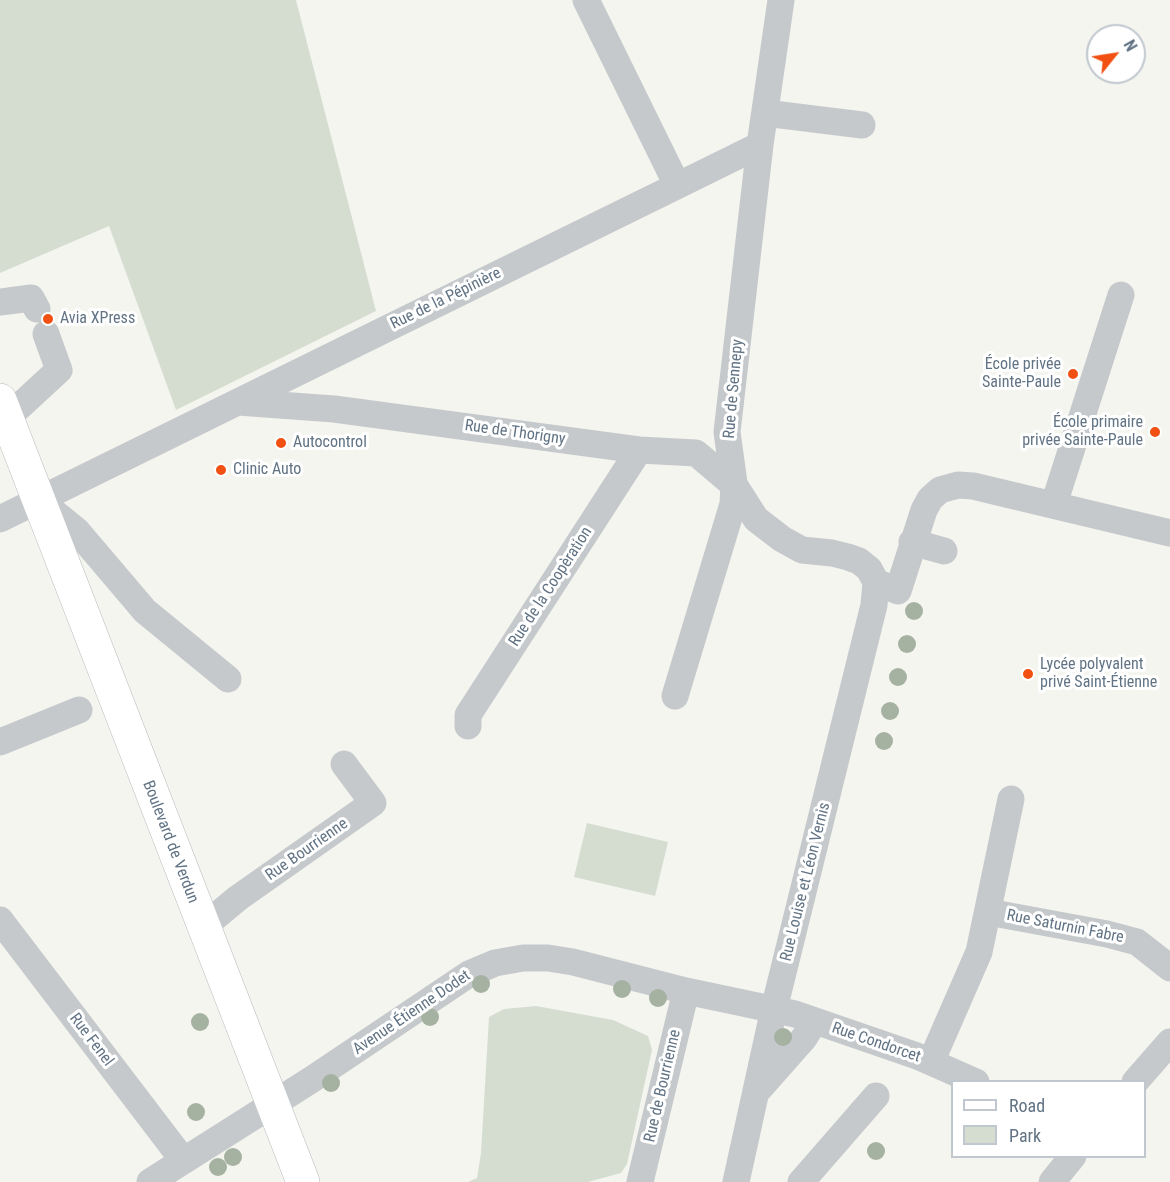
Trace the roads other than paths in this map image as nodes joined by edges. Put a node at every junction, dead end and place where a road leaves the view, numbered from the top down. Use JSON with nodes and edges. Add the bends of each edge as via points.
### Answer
{"nodes":[{"id":1,"x":586,"y":0,"type":"edge"},
{"id":2,"x":781,"y":0,"type":"edge"},
{"id":3,"x":765,"y":113,"type":"junction"},
{"id":4,"x":861,"y":125,"type":"dead end"},
{"id":5,"x":760,"y":145,"type":"junction"},
{"id":6,"x":677,"y":185,"type":"junction"},
{"id":7,"x":1121,"y":294,"type":"dead end"},
{"id":8,"x":0,"y":302,"type":"edge"},
{"id":9,"x":37,"y":309,"type":"dead end"},
{"id":10,"x":46,"y":334,"type":"dead end"},
{"id":11,"x":312,"y":365,"type":"junction"},
{"id":12,"x":238,"y":402,"type":"junction"},
{"id":13,"x":4,"y":409,"type":"edge"},
{"id":14,"x":334,"y":409,"type":"junction"},
{"id":15,"x":727,"y":432,"type":"junction"},
{"id":16,"x":639,"y":450,"type":"junction"},
{"id":17,"x":696,"y":453,"type":"junction"},
{"id":18,"x":735,"y":486,"type":"junction"},
{"id":19,"x":39,"y":500,"type":"junction"},
{"id":20,"x":1054,"y":504,"type":"junction"},
{"id":21,"x":0,"y":519,"type":"edge"},
{"id":22,"x":1170,"y":532,"type":"edge"},
{"id":23,"x":915,"y":536,"type":"junction"},
{"id":24,"x":945,"y":544,"type":"dead end"},
{"id":25,"x":876,"y":582,"type":"junction"},
{"id":26,"x":228,"y":679,"type":"dead end"},
{"id":27,"x":675,"y":696,"type":"dead end"},
{"id":28,"x":79,"y":710,"type":"dead end"},
{"id":29,"x":468,"y":726,"type":"dead end"},
{"id":30,"x":0,"y":742,"type":"edge"},
{"id":31,"x":344,"y":764,"type":"dead end"},
{"id":32,"x":1011,"y":799,"type":"dead end"},
{"id":33,"x":988,"y":912,"type":"junction"},
{"id":34,"x":0,"y":920,"type":"edge"},
{"id":35,"x":203,"y":927,"type":"junction"},
{"id":36,"x":1170,"y":968,"type":"edge"},
{"id":37,"x":686,"y":991,"type":"junction"},
{"id":38,"x":774,"y":1009,"type":"junction"},
{"id":39,"x":814,"y":1022,"type":"junction"},
{"id":40,"x":1170,"y":1042,"type":"edge"},
{"id":41,"x":931,"y":1062,"type":"junction"},
{"id":42,"x":972,"y":1080,"type":"edge"},
{"id":43,"x":1137,"y":1080,"type":"edge"},
{"id":44,"x":758,"y":1090,"type":"junction"},
{"id":45,"x":876,"y":1096,"type":"dead end"},
{"id":46,"x":272,"y":1105,"type":"junction"},
{"id":47,"x":1071,"y":1158,"type":"edge"},
{"id":48,"x":183,"y":1160,"type":"junction"},
{"id":49,"x":150,"y":1182,"type":"edge"},
{"id":50,"x":303,"y":1182,"type":"edge"},
{"id":51,"x":640,"y":1182,"type":"edge"},
{"id":52,"x":736,"y":1182,"type":"edge"},
{"id":53,"x":801,"y":1182,"type":"edge"},
{"id":54,"x":1052,"y":1182,"type":"edge"}],
"edges":[{"from":1,"to":6,"type":"street"},
{"from":2,"to":3,"type":"street"},
{"from":3,"to":4,"type":"street"},
{"from":3,"to":5,"type":"street"},
{"from":5,"to":6,"type":"street","name":"Rue de la Pépinière"},
{"from":5,"to":15,"type":"street","name":"Rue de Sennepy"},
{"from":6,"to":11,"type":"street","name":"Rue de la Pépinière"},
{"from":7,"to":20,"type":"street"},
{"from":8,"to":9,"type":"street","via":[[31,298]]},
{"from":10,"to":13,"type":"street","via":[[59,370]]},
{"from":11,"to":12,"type":"street","name":"Rue de la Pépinière"},
{"from":11,"to":14,"type":"street","via":[[308,379],[312,393]]},
{"from":12,"to":14,"type":"street","name":"Rue de Thorigny"},
{"from":12,"to":19,"type":"street","name":"Rue de la Pépinière"},
{"from":13,"to":19,"type":"main road","name":"Boulevard de Verdun"},
{"from":14,"to":16,"type":"street","name":"Rue de Thorigny"},
{"from":15,"to":17,"type":"street"},
{"from":15,"to":18,"type":"street","name":"Rue de Sennepy"},
{"from":16,"to":17,"type":"street","name":"Rue de Thorigny"},
{"from":16,"to":29,"type":"street","name":"Rue de la Coopèration","via":[[468,715]]},
{"from":17,"to":18,"type":"street"},
{"from":18,"to":25,"type":"street","via":[[756,519],[783,539],[802,550],[859,561]]},
{"from":18,"to":27,"type":"street","name":"Rue de Sennepy","via":[[726,530]]},
{"from":19,"to":21,"type":"street","name":"Rue de la Pépinière"},
{"from":19,"to":26,"type":"street","via":[[77,531],[145,612]]},
{"from":19,"to":35,"type":"main road","name":"Boulevard de Verdun"},
{"from":20,"to":22,"type":"street"},
{"from":20,"to":23,"type":"street","via":[[958,485],[940,490],[930,499]]},
{"from":23,"to":24,"type":"street"},
{"from":23,"to":25,"type":"street","via":[[898,591]]},
{"from":25,"to":38,"type":"street","name":"Rue Louise et Léon Vernis","via":[[874,605]]},
{"from":28,"to":30,"type":"street"},
{"from":31,"to":35,"type":"street","name":"Rue Bourrienne","via":[[373,803]]},
{"from":32,"to":33,"type":"street","name":"Rue Saturnin Fabre"},
{"from":33,"to":36,"type":"street","name":"Rue Saturnin Fabre","via":[[1137,942]]},
{"from":33,"to":41,"type":"street","name":"Rue Saturnin Fabre","via":[[979,952]]},
{"from":34,"to":48,"type":"street","name":"Rue Fenel"},
{"from":35,"to":46,"type":"main road","name":"Boulevard de Verdun"},
{"from":37,"to":38,"type":"street","name":"Avenue Étienne Dodet"},
{"from":37,"to":46,"type":"street","name":"Avenue Étienne Dodet","via":[[548,958],[495,963],[469,974]]},
{"from":37,"to":51,"type":"street","name":"Rue de Bourrienne"},
{"from":38,"to":39,"type":"street","name":"Rue Condorcet"},
{"from":38,"to":44,"type":"street","name":"Rue Louise et Léon Vernis"},
{"from":39,"to":41,"type":"street","name":"Rue Condorcet"},
{"from":39,"to":44,"type":"street"},
{"from":40,"to":43,"type":"street"},
{"from":41,"to":42,"type":"street","name":"Rue Condorcet"},
{"from":44,"to":52,"type":"street","name":"Rue Louise et Léon Vernis"},
{"from":45,"to":53,"type":"street"},
{"from":46,"to":48,"type":"street","name":"Avenue Étienne Dodet"},
{"from":46,"to":50,"type":"main road","name":"Boulevard de Verdun"},
{"from":47,"to":54,"type":"street"},
{"from":48,"to":49,"type":"street","name":"Avenue Étienne Dodet"}]}
